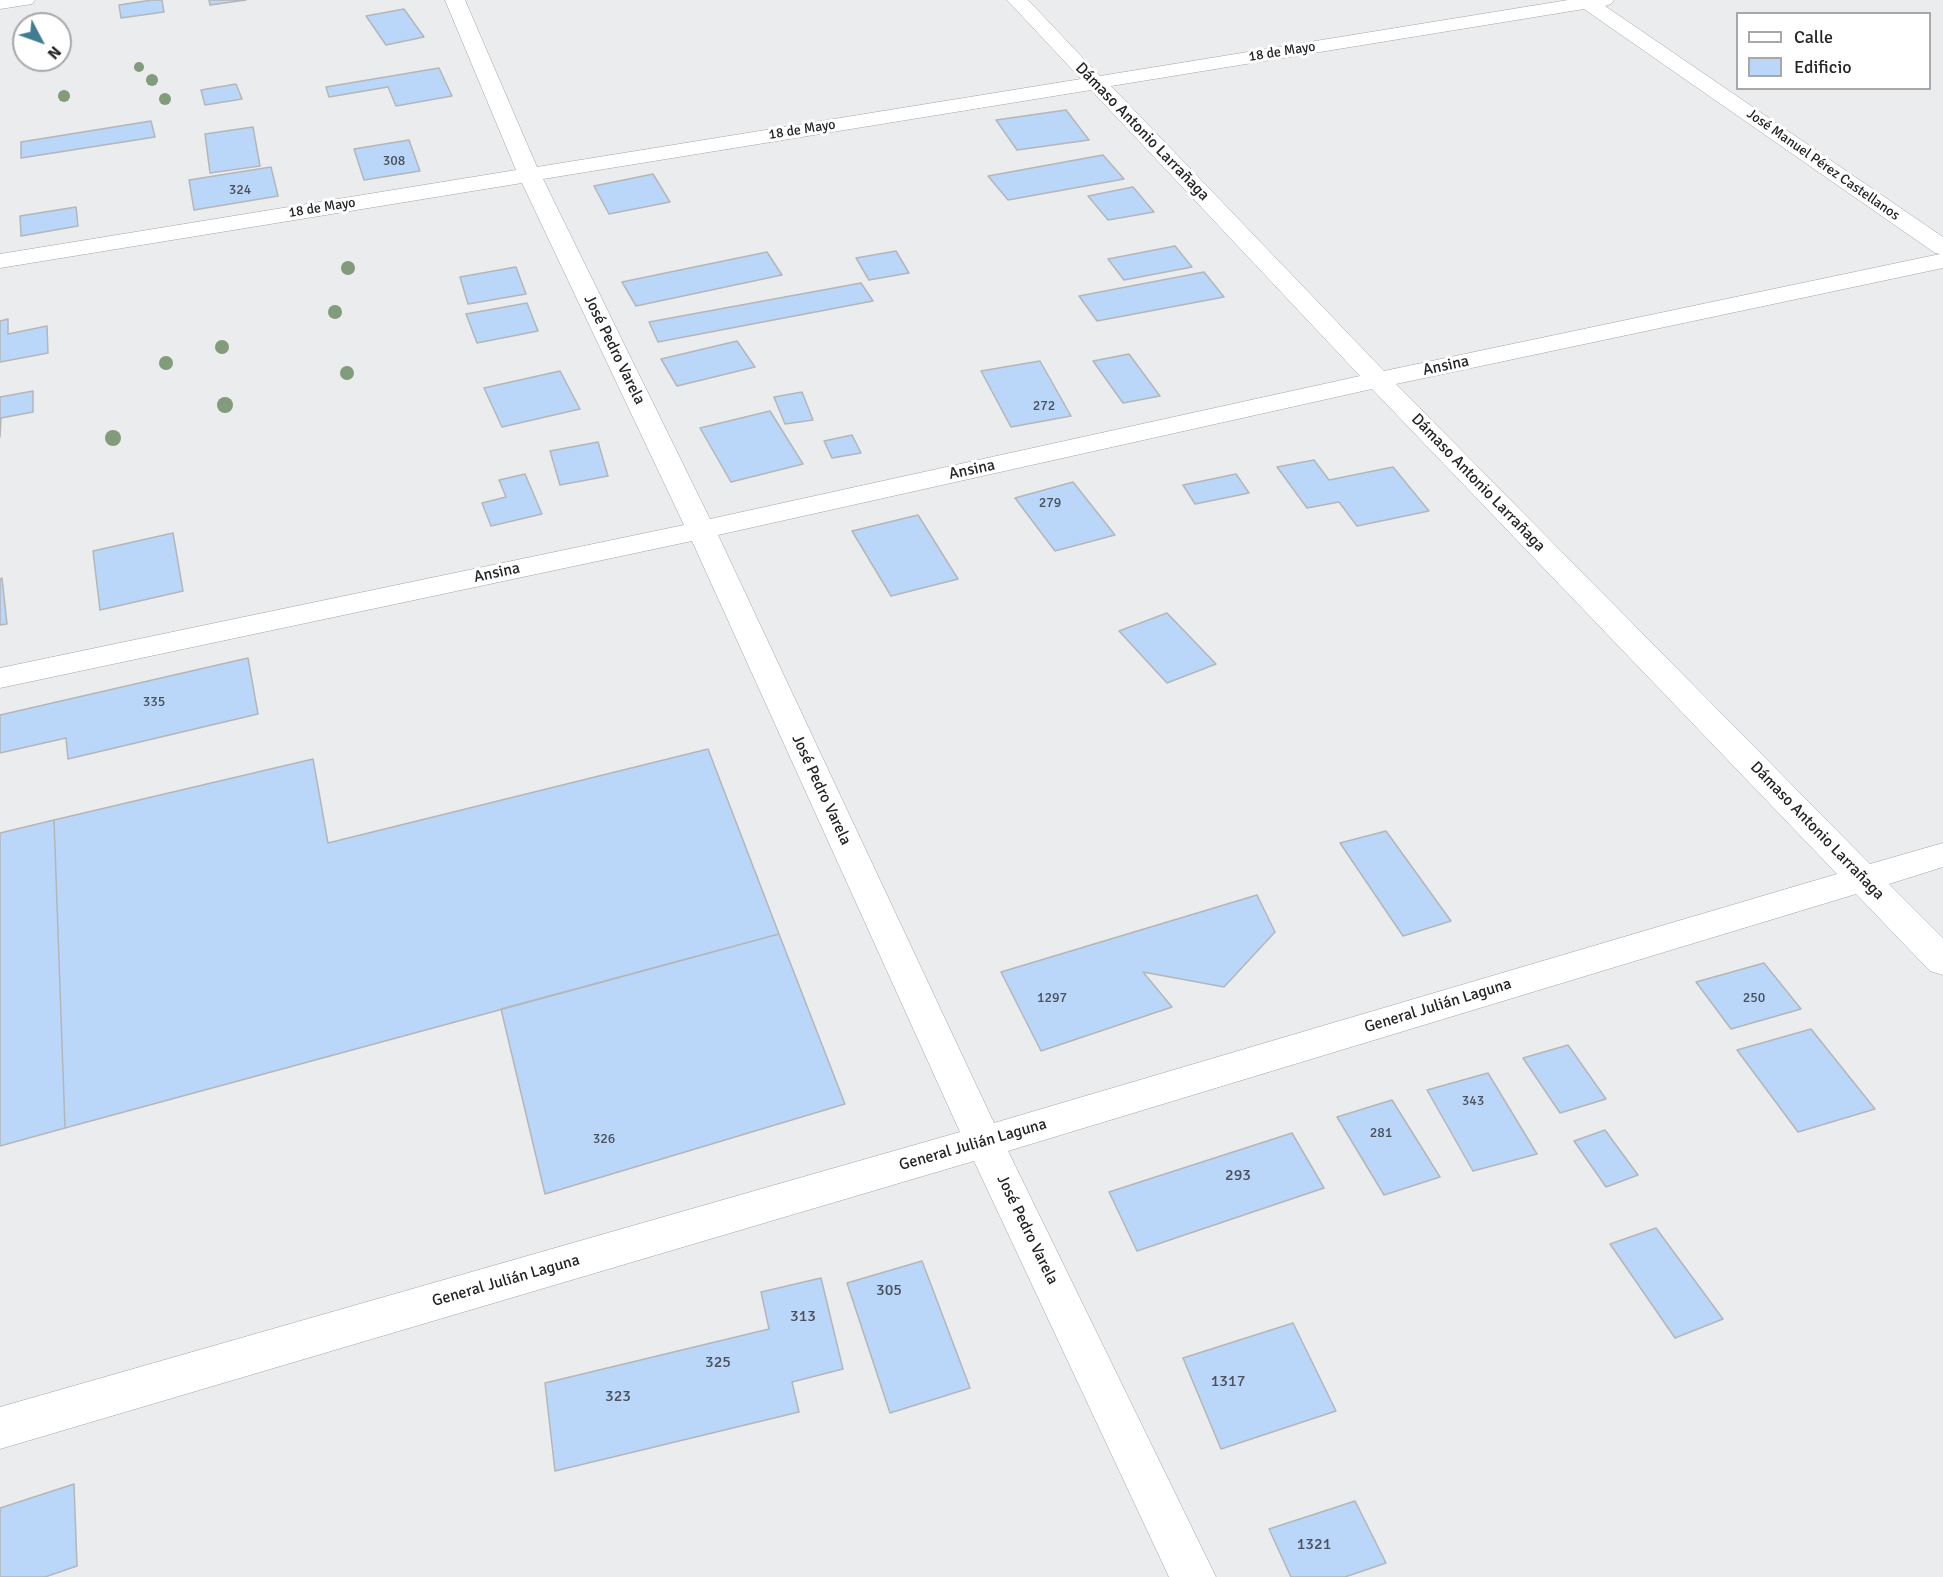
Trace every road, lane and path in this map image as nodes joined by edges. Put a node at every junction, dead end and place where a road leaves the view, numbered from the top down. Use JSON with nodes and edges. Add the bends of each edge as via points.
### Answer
{"nodes":[{"id":1,"x":25,"y":0,"type":"edge"},
{"id":2,"x":455,"y":0,"type":"edge"},
{"id":3,"x":1017,"y":0,"type":"edge"},
{"id":4,"x":1592,"y":1,"type":"edge"},
{"id":5,"x":0,"y":3,"type":"edge"},
{"id":6,"x":1094,"y":82,"type":"junction"},
{"id":7,"x":529,"y":174,"type":"junction"},
{"id":8,"x":1943,"y":248,"type":"edge"},
{"id":9,"x":0,"y":261,"type":"edge"},
{"id":10,"x":1943,"y":261,"type":"edge"},
{"id":11,"x":1378,"y":380,"type":"junction"},
{"id":12,"x":701,"y":530,"type":"junction"},
{"id":13,"x":0,"y":678,"type":"edge"},
{"id":14,"x":1943,"y":855,"type":"edge"},
{"id":15,"x":1864,"y":880,"type":"junction"},
{"id":16,"x":1943,"y":961,"type":"edge"},
{"id":17,"x":984,"y":1142,"type":"junction"},
{"id":18,"x":0,"y":1428,"type":"edge"},
{"id":19,"x":1193,"y":1577,"type":"edge"}],
"edges":[{"from":1,"to":5,"type":"street"},
{"from":2,"to":7,"type":"street","name":"José Pedro Varela"},
{"from":3,"to":6,"type":"street","name":"Dámaso Antonio Larrañaga"},
{"from":4,"to":6,"type":"street","name":"18 de Mayo"},
{"from":4,"to":8,"type":"street","name":"José Manuel Pérez Castellanos"},
{"from":6,"to":7,"type":"street","name":"18 de Mayo"},
{"from":6,"to":11,"type":"street","name":"Dámaso Antonio Larrañaga"},
{"from":7,"to":9,"type":"street","name":"18 de Mayo"},
{"from":7,"to":12,"type":"street","name":"José Pedro Varela"},
{"from":10,"to":11,"type":"street","name":"Ansina"},
{"from":11,"to":12,"type":"street","name":"Ansina"},
{"from":11,"to":15,"type":"street","name":"Dámaso Antonio Larrañaga"},
{"from":12,"to":13,"type":"street","name":"Ansina"},
{"from":12,"to":17,"type":"street","name":"José Pedro Varela"},
{"from":14,"to":15,"type":"street","name":"General Julián Laguna"},
{"from":15,"to":16,"type":"street","name":"Dámaso Antonio Larrañaga"},
{"from":15,"to":17,"type":"street","name":"General Julián Laguna"},
{"from":17,"to":18,"type":"street","name":"General Julián Laguna"},
{"from":17,"to":19,"type":"street","name":"José Pedro Varela"}]}
